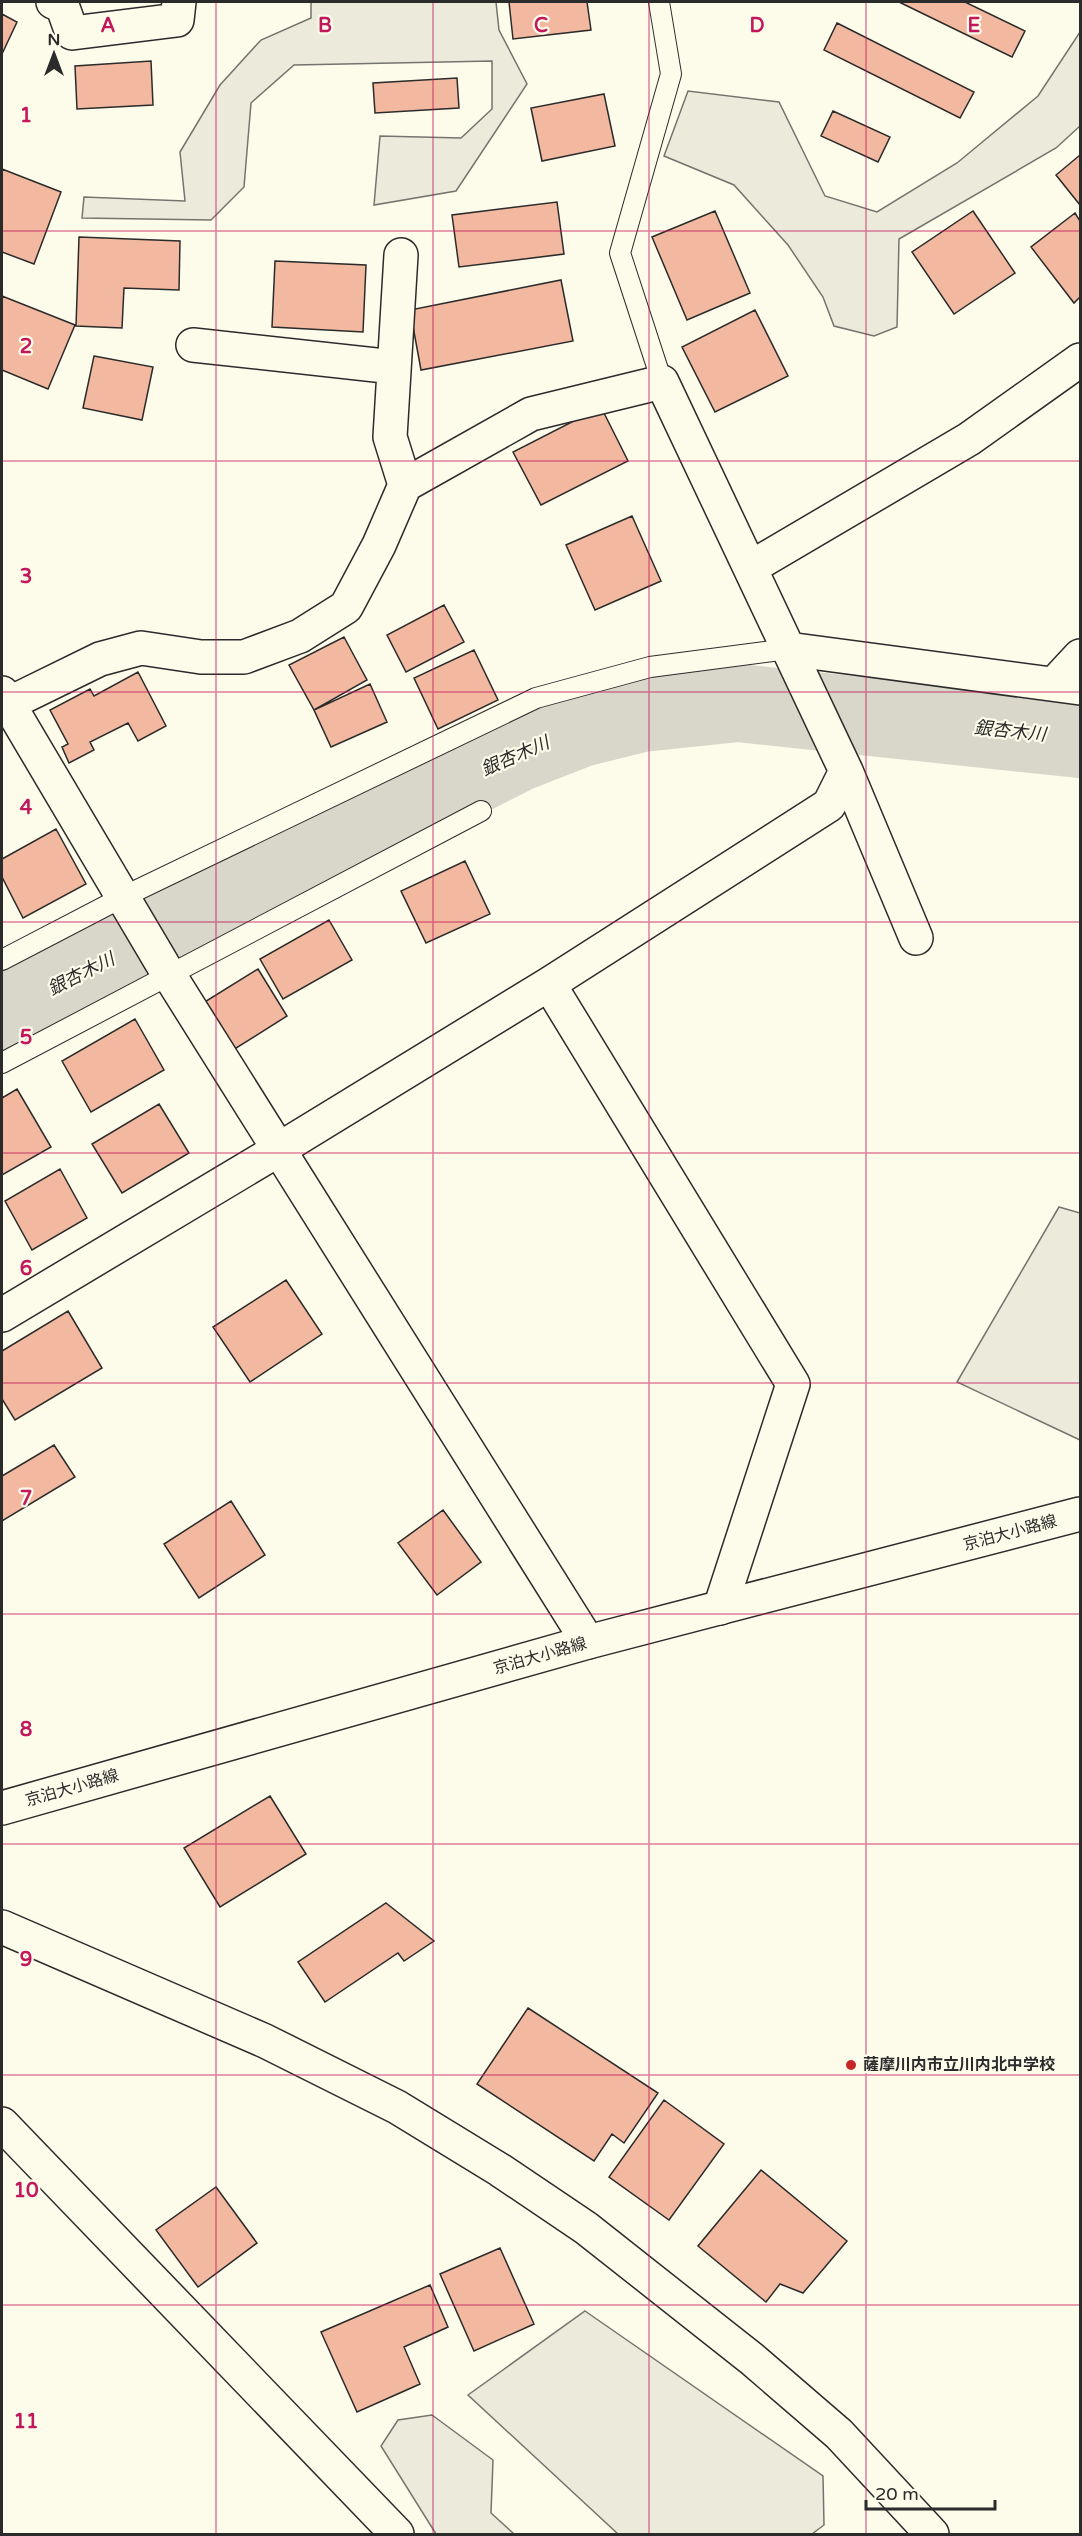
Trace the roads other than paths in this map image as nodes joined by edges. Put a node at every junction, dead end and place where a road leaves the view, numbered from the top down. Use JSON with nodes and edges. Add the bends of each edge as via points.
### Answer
{"nodes":[{"id":1,"x":179,"y":2,"type":"edge"},
{"id":2,"x":659,"y":2,"type":"edge"},
{"id":3,"x":60,"y":3,"type":"edge"},
{"id":4,"x":401,"y":255,"type":"dead end"},
{"id":5,"x":193,"y":345,"type":"dead end"},
{"id":6,"x":1080,"y":360,"type":"edge"},
{"id":7,"x":394,"y":367,"type":"junction"},
{"id":8,"x":662,"y":382,"type":"junction"},
{"id":9,"x":405,"y":485,"type":"junction"},
{"id":10,"x":750,"y":568,"type":"junction"},
{"id":11,"x":1080,"y":656,"type":"edge"},
{"id":12,"x":793,"y":658,"type":"junction"},
{"id":13,"x":1067,"y":686,"type":"edge"},
{"id":14,"x":4,"y":701,"type":"edge"},
{"id":15,"x":846,"y":771,"type":"junction"},
{"id":16,"x":481,"y":811,"type":"dead end"},
{"id":17,"x":126,"y":903,"type":"junction"},
{"id":18,"x":916,"y":938,"type":"dead end"},
{"id":19,"x":2,"y":960,"type":"edge"},
{"id":20,"x":166,"y":971,"type":"junction"},
{"id":21,"x":549,"y":984,"type":"junction"},
{"id":22,"x":2,"y":1063,"type":"edge"},
{"id":23,"x":278,"y":1150,"type":"junction"},
{"id":24,"x":2,"y":1315,"type":"edge"},
{"id":25,"x":1080,"y":1514,"type":"edge"},
{"id":26,"x":720,"y":1608,"type":"junction"},
{"id":27,"x":588,"y":1642,"type":"junction"},
{"id":28,"x":2,"y":1808,"type":"edge"},
{"id":29,"x":2,"y":1927,"type":"edge"},
{"id":30,"x":2,"y":2124,"type":"edge"},
{"id":31,"x":397,"y":2535,"type":"edge"},
{"id":32,"x":932,"y":2535,"type":"edge"}],
"edges":[{"from":1,"to":3,"type":"street","via":[[177,20],[72,33]]},
{"from":2,"to":8,"type":"lane","via":[[671,74],[620,253]]},
{"from":4,"to":7,"type":"street"},
{"from":5,"to":7,"type":"street"},
{"from":6,"to":10,"type":"street","via":[[969,439]]},
{"from":7,"to":9,"type":"street","via":[[390,437]]},
{"from":8,"to":9,"type":"street","via":[[531,414]]},
{"from":8,"to":10,"type":"street"},
{"from":9,"to":14,"type":"street","via":[[346,607],[300,636],[244,657],[201,657],[141,648],[100,659]]},
{"from":10,"to":12,"type":"street"},
{"from":11,"to":13,"type":"street"},
{"from":12,"to":13,"type":"street"},
{"from":12,"to":15,"type":"street"},
{"from":12,"to":17,"type":"lane","via":[[650,667],[536,698]]},
{"from":14,"to":17,"type":"street"},
{"from":15,"to":18,"type":"street"},
{"from":15,"to":21,"type":"street","via":[[829,805]]},
{"from":16,"to":20,"type":"lane"},
{"from":17,"to":19,"type":"lane"},
{"from":17,"to":20,"type":"street"},
{"from":20,"to":22,"type":"lane"},
{"from":20,"to":23,"type":"street"},
{"from":21,"to":23,"type":"street"},
{"from":21,"to":26,"type":"street","via":[[793,1384]]},
{"from":23,"to":24,"type":"street"},
{"from":23,"to":27,"type":"street"},
{"from":25,"to":26,"type":"street","name":"京泊大小路線"},
{"from":26,"to":27,"type":"street","name":"京泊大小路線"},
{"from":27,"to":28,"type":"street","name":"京泊大小路線"},
{"from":29,"to":32,"type":"street","via":[[265,2041],[397,2107],[500,2170],[586,2228],[752,2359],[839,2434]]},
{"from":30,"to":31,"type":"street"}]}
